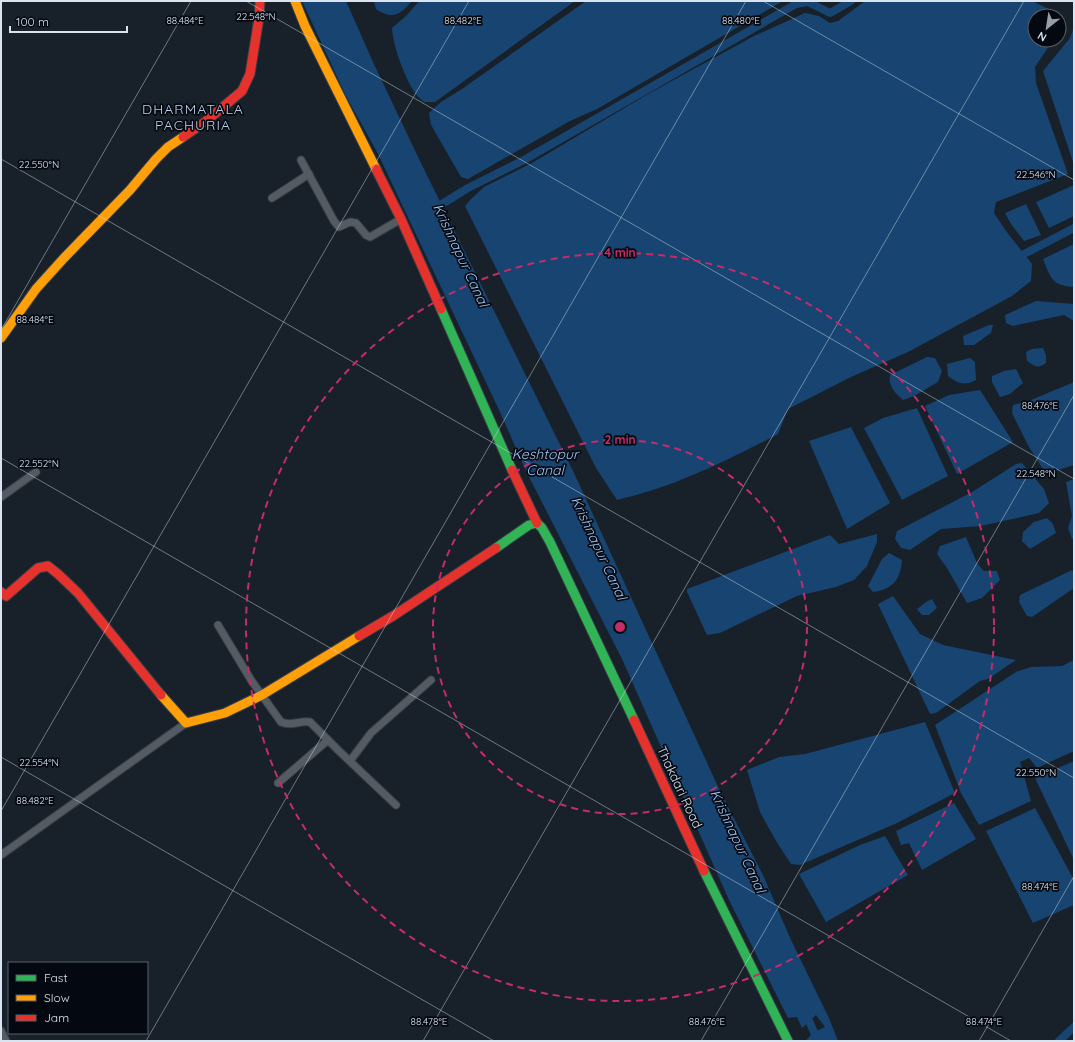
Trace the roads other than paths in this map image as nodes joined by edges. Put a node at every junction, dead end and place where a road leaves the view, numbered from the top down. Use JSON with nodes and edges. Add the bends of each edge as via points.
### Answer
{"nodes":[{"id":1,"x":260,"y":1,"type":"edge"},
{"id":2,"x":295,"y":1,"type":"edge"},
{"id":3,"x":301,"y":160,"type":"dead end"},
{"id":4,"x":309,"y":174,"type":"junction"},
{"id":5,"x":272,"y":198,"type":"dead end"},
{"id":6,"x":401,"y":219,"type":"junction"},
{"id":7,"x":1,"y":338,"type":"edge"},
{"id":8,"x":36,"y":472,"type":"dead end"},
{"id":9,"x":1,"y":497,"type":"edge"},
{"id":10,"x":536,"y":523,"type":"junction"},
{"id":11,"x":3,"y":597,"type":"edge"},
{"id":12,"x":218,"y":625,"type":"dead end"},
{"id":13,"x":430,"y":680,"type":"dead end"},
{"id":14,"x":262,"y":695,"type":"junction"},
{"id":15,"x":186,"y":723,"type":"junction"},
{"id":16,"x":328,"y":740,"type":"junction"},
{"id":17,"x":350,"y":761,"type":"junction"},
{"id":18,"x":278,"y":783,"type":"dead end"},
{"id":19,"x":396,"y":805,"type":"dead end"},
{"id":20,"x":1,"y":855,"type":"edge"},
{"id":21,"x":1,"y":1032,"type":"edge"},
{"id":22,"x":6,"y":1041,"type":"edge"},
{"id":23,"x":788,"y":1041,"type":"edge"}],
"edges":[{"from":1,"to":7,"type":"street","via":[[250,74],[242,91],[156,159],[36,289]]},
{"from":2,"to":6,"type":"street","name":"Thakdari Road"},
{"from":3,"to":4,"type":"street"},
{"from":4,"to":5,"type":"street"},
{"from":4,"to":6,"type":"street","via":[[339,227],[353,222],[370,237]]},
{"from":6,"to":10,"type":"street","name":"Thakdari Road"},
{"from":8,"to":9,"type":"street"},
{"from":10,"to":14,"type":"street","via":[[529,525],[393,616]]},
{"from":10,"to":23,"type":"street","name":"Thakdari Road","via":[[550,542],[702,866]]},
{"from":11,"to":15,"type":"street","via":[[38,568],[48,566],[64,578],[95,612],[139,671]]},
{"from":12,"to":14,"type":"street"},
{"from":13,"to":17,"type":"street","via":[[370,733]]},
{"from":14,"to":15,"type":"street","via":[[225,713]]},
{"from":14,"to":16,"type":"street","via":[[281,722],[288,725],[310,722]]},
{"from":15,"to":20,"type":"street"},
{"from":16,"to":17,"type":"street"},
{"from":16,"to":18,"type":"street"},
{"from":17,"to":19,"type":"street"},
{"from":21,"to":22,"type":"street"}]}
